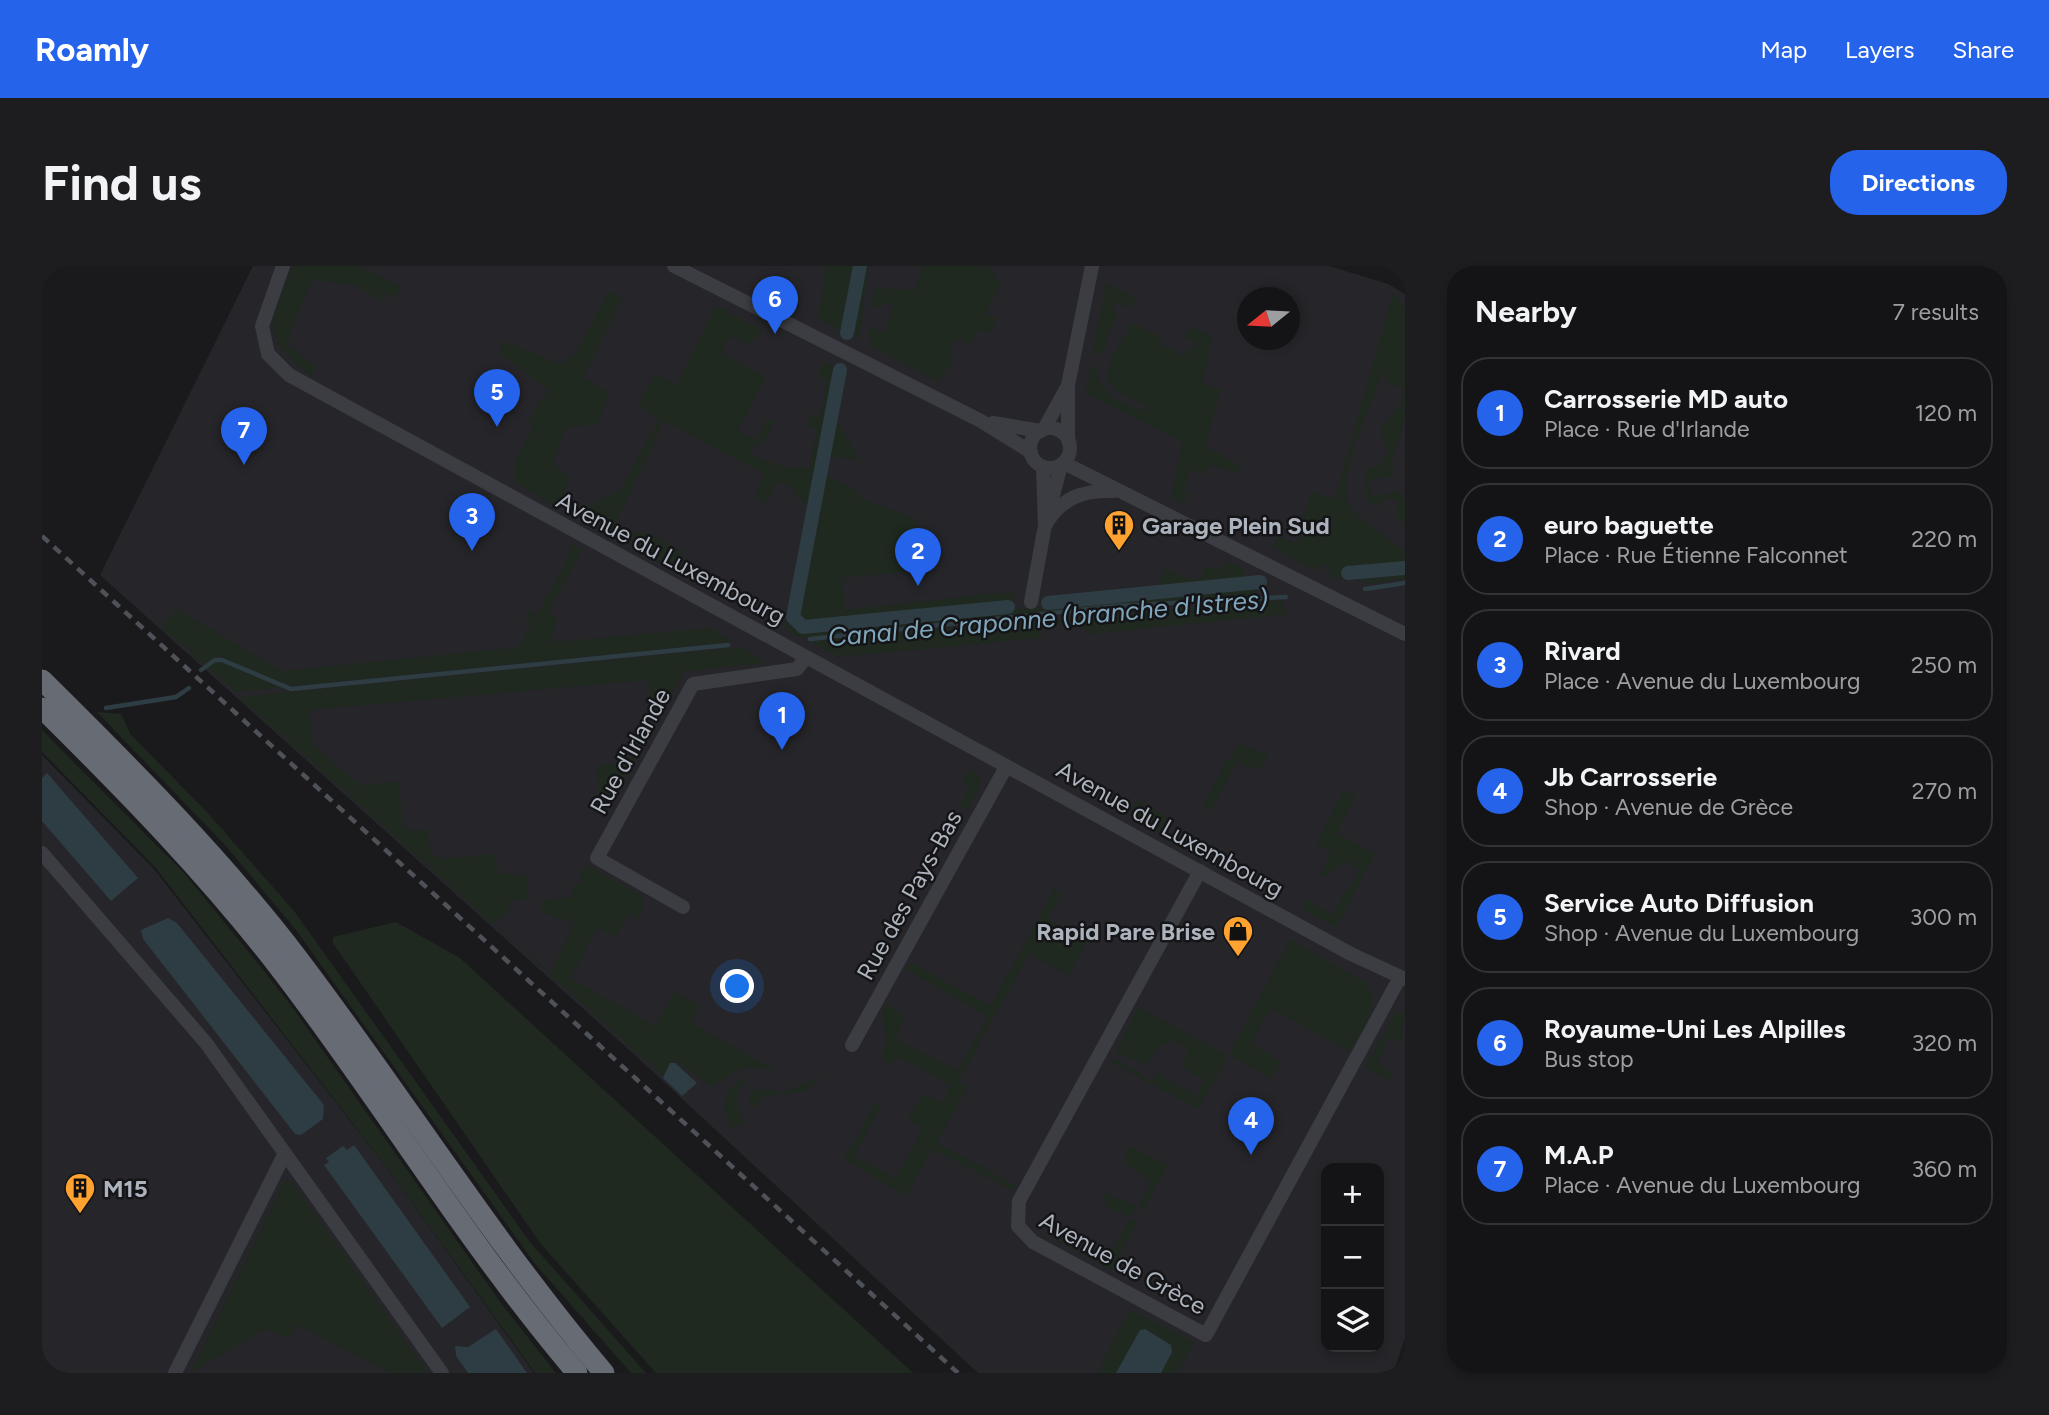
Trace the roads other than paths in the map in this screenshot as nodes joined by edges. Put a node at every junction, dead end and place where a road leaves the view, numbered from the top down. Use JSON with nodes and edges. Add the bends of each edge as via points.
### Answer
{"nodes":[{"id":1,"x":283,"y":266,"type":"edge"},
{"id":2,"x":674,"y":266,"type":"edge"},
{"id":3,"x":1091,"y":266,"type":"edge"},
{"id":4,"x":1068,"y":385,"type":"junction"},
{"id":5,"x":981,"y":421,"type":"junction"},
{"id":6,"x":1042,"y":430,"type":"junction"},
{"id":7,"x":1069,"y":442,"type":"junction"},
{"id":8,"x":1031,"y":452,"type":"junction"},
{"id":9,"x":1062,"y":464,"type":"junction"},
{"id":10,"x":1043,"y":467,"type":"junction"},
{"id":11,"x":1091,"y":476,"type":"junction"},
{"id":12,"x":1121,"y":492,"type":"junction"},
{"id":13,"x":1045,"y":525,"type":"junction"},
{"id":14,"x":1031,"y":602,"type":"dead end"},
{"id":15,"x":1405,"y":634,"type":"edge"},
{"id":16,"x":806,"y":657,"type":"junction"},
{"id":17,"x":42,"y":680,"type":"edge"},
{"id":18,"x":42,"y":708,"type":"edge"},
{"id":19,"x":1006,"y":766,"type":"junction"},
{"id":20,"x":42,"y":853,"type":"edge"},
{"id":21,"x":1200,"y":871,"type":"junction"},
{"id":22,"x":683,"y":907,"type":"dead end"},
{"id":23,"x":1402,"y":979,"type":"edge"},
{"id":24,"x":852,"y":1045,"type":"dead end"},
{"id":25,"x":284,"y":1156,"type":"junction"},
{"id":26,"x":175,"y":1373,"type":"edge"},
{"id":27,"x":442,"y":1373,"type":"edge"},
{"id":28,"x":577,"y":1373,"type":"edge"},
{"id":29,"x":604,"y":1373,"type":"edge"}],
"edges":[{"from":1,"to":16,"type":"street","name":"Avenue du Luxembourg","via":[[262,326],[268,354],[289,375]]},
{"from":2,"to":5,"type":"street"},
{"from":3,"to":4,"type":"street"},
{"from":4,"to":6,"type":"street"},
{"from":4,"to":7,"type":"street"},
{"from":5,"to":6,"type":"street"},
{"from":5,"to":8,"type":"street"},
{"from":6,"to":7,"type":"street","via":[[1060,431]]},
{"from":6,"to":8,"type":"street","via":[[1032,439]]},
{"from":7,"to":9,"type":"street"},
{"from":7,"to":11,"type":"street"},
{"from":8,"to":10,"type":"street"},
{"from":9,"to":10,"type":"street"},
{"from":9,"to":11,"type":"street"},
{"from":9,"to":13,"type":"street"},
{"from":10,"to":13,"type":"street"},
{"from":11,"to":12,"type":"street"},
{"from":12,"to":13,"type":"street","via":[[1075,496],[1054,511]]},
{"from":12,"to":15,"type":"street"},
{"from":13,"to":14,"type":"street"},
{"from":16,"to":19,"type":"street","name":"Avenue du Luxembourg"},
{"from":16,"to":22,"type":"street","name":"Rue d'Irlande","via":[[797,669],[693,684],[597,858]]},
{"from":17,"to":29,"type":"highway","via":[[244,890],[356,1036],[498,1241]]},
{"from":18,"to":28,"type":"highway","via":[[228,902],[339,1047],[490,1264]]},
{"from":19,"to":21,"type":"street","name":"Avenue du Luxembourg"},
{"from":19,"to":24,"type":"street","name":"Rue des Pays-Bas"},
{"from":20,"to":25,"type":"street","via":[[206,1043]]},
{"from":21,"to":23,"type":"street","name":"Avenue du Luxembourg"},
{"from":21,"to":23,"type":"street","name":"Avenue de Grèce","via":[[1019,1201],[1018,1226],[1033,1242],[1206,1335]]},
{"from":25,"to":26,"type":"street"},
{"from":25,"to":27,"type":"street"}]}
